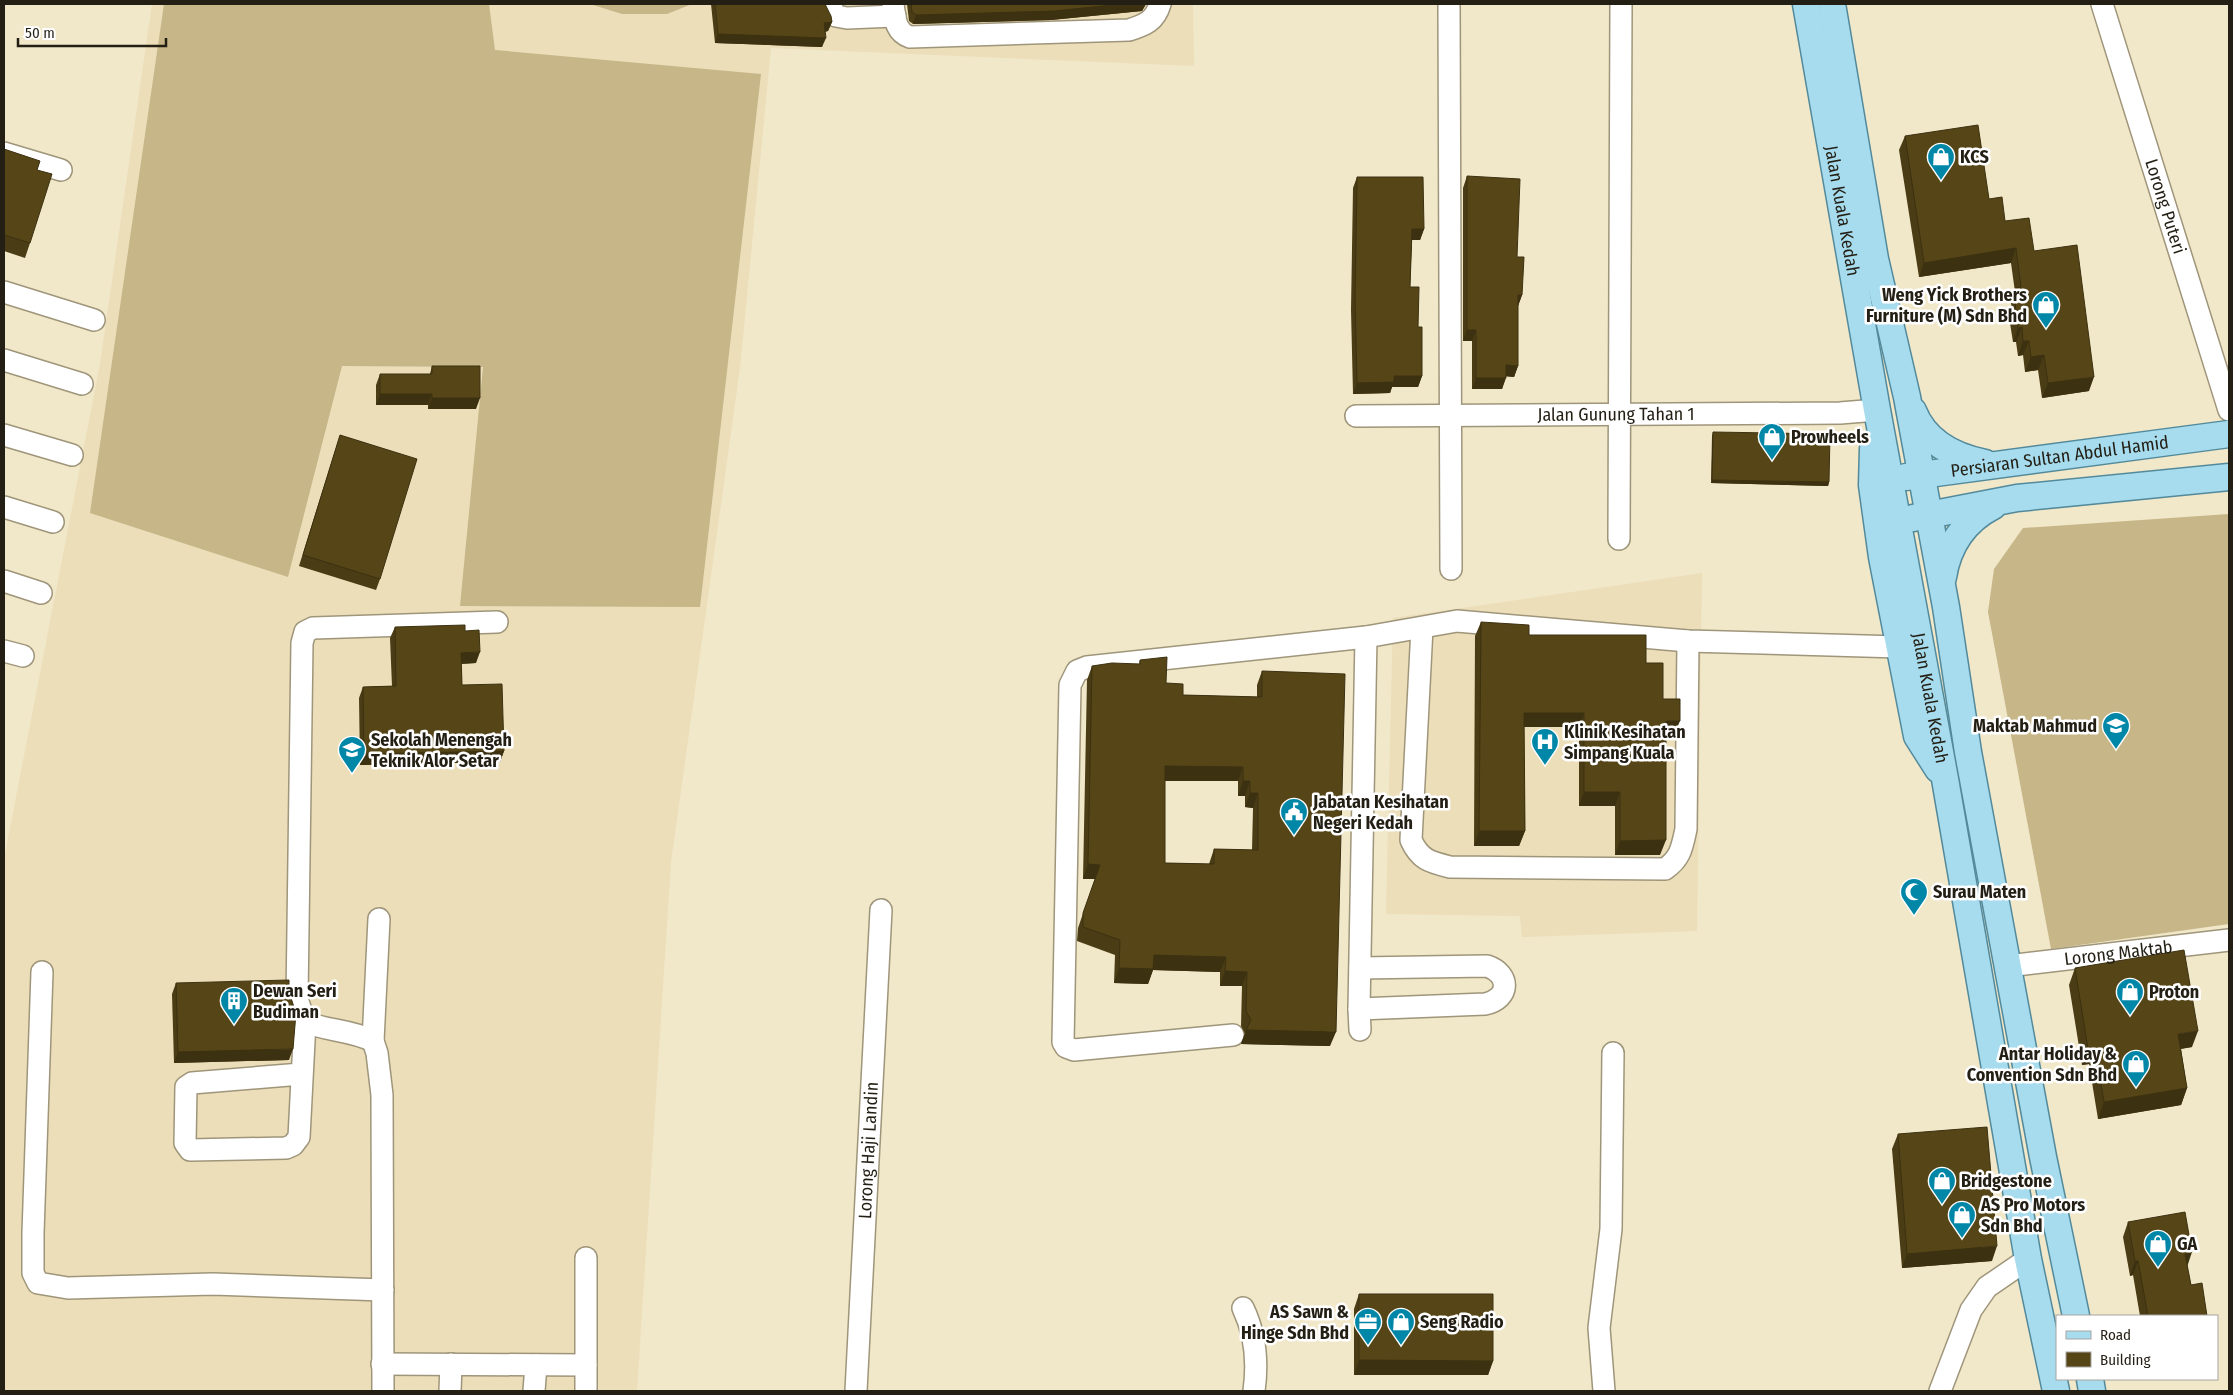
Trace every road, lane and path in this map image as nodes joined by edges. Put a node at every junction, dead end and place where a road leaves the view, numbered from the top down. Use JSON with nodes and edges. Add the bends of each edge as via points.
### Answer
{"nodes":[{"id":1,"x":829,"y":4,"type":"edge"},
{"id":2,"x":1160,"y":4,"type":"edge"},
{"id":3,"x":1449,"y":4,"type":"edge"},
{"id":4,"x":1621,"y":4,"type":"edge"},
{"id":5,"x":1806,"y":4,"type":"edge"},
{"id":6,"x":1832,"y":4,"type":"edge"},
{"id":7,"x":2102,"y":4,"type":"edge"},
{"id":8,"x":894,"y":10,"type":"edge"},
{"id":9,"x":4,"y":153,"type":"edge"},
{"id":10,"x":61,"y":170,"type":"dead end"},
{"id":11,"x":4,"y":292,"type":"edge"},
{"id":12,"x":94,"y":320,"type":"dead end"},
{"id":13,"x":4,"y":360,"type":"edge"},
{"id":14,"x":82,"y":384,"type":"dead end"},
{"id":15,"x":1907,"y":397,"type":"junction"},
{"id":16,"x":1877,"y":410,"type":"junction"},
{"id":17,"x":2229,"y":410,"type":"edge"},
{"id":18,"x":1450,"y":415,"type":"junction"},
{"id":19,"x":1620,"y":415,"type":"junction"},
{"id":20,"x":1356,"y":416,"type":"dead end"},
{"id":21,"x":2229,"y":434,"type":"edge"},
{"id":22,"x":4,"y":435,"type":"edge"},
{"id":23,"x":72,"y":456,"type":"dead end"},
{"id":24,"x":1997,"y":465,"type":"junction"},
{"id":25,"x":1922,"y":475,"type":"junction"},
{"id":26,"x":2229,"y":477,"type":"edge"},
{"id":27,"x":1890,"y":480,"type":"junction"},
{"id":28,"x":2017,"y":498,"type":"junction"},
{"id":29,"x":4,"y":507,"type":"edge"},
{"id":30,"x":1929,"y":515,"type":"junction"},
{"id":31,"x":1898,"y":520,"type":"junction"},
{"id":32,"x":53,"y":522,"type":"dead end"},
{"id":33,"x":1619,"y":539,"type":"dead end"},
{"id":34,"x":1451,"y":569,"type":"dead end"},
{"id":35,"x":4,"y":581,"type":"edge"},
{"id":36,"x":1942,"y":586,"type":"junction"},
{"id":37,"x":41,"y":593,"type":"dead end"},
{"id":38,"x":497,"y":622,"type":"dead end"},
{"id":39,"x":1422,"y":628,"type":"junction"},
{"id":40,"x":1366,"y":637,"type":"junction"},
{"id":41,"x":1688,"y":640,"type":"junction"},
{"id":42,"x":1900,"y":647,"type":"junction"},
{"id":43,"x":1945,"y":779,"type":"junction"},
{"id":44,"x":882,"y":910,"type":"dead end"},
{"id":45,"x":379,"y":919,"type":"dead end"},
{"id":46,"x":2229,"y":940,"type":"edge"},
{"id":47,"x":2008,"y":966,"type":"junction"},
{"id":48,"x":1360,"y":968,"type":"junction"},
{"id":49,"x":42,"y":972,"type":"dead end"},
{"id":50,"x":305,"y":1022,"type":"junction"},
{"id":51,"x":1234,"y":1035,"type":"dead end"},
{"id":52,"x":373,"y":1041,"type":"junction"},
{"id":53,"x":1613,"y":1053,"type":"dead end"},
{"id":54,"x":301,"y":1074,"type":"junction"},
{"id":55,"x":586,"y":1258,"type":"dead end"},
{"id":56,"x":2028,"y":1259,"type":"junction"},
{"id":57,"x":382,"y":1290,"type":"junction"},
{"id":58,"x":1243,"y":1308,"type":"dead end"},
{"id":59,"x":2076,"y":1315,"type":"edge"},
{"id":60,"x":382,"y":1364,"type":"junction"},
{"id":61,"x":450,"y":1364,"type":"junction"},
{"id":62,"x":536,"y":1365,"type":"junction"},
{"id":63,"x":586,"y":1365,"type":"junction"},
{"id":64,"x":382,"y":1391,"type":"edge"},
{"id":65,"x":450,"y":1391,"type":"edge"},
{"id":66,"x":534,"y":1391,"type":"edge"},
{"id":67,"x":586,"y":1391,"type":"edge"},
{"id":68,"x":856,"y":1391,"type":"edge"},
{"id":69,"x":1254,"y":1391,"type":"edge"},
{"id":70,"x":1604,"y":1391,"type":"edge"},
{"id":71,"x":1940,"y":1391,"type":"edge"},
{"id":72,"x":2055,"y":1391,"type":"edge"}],
"edges":[{"from":1,"to":8,"type":"street","via":[[836,16],[847,18]]},
{"from":2,"to":8,"type":"street","via":[[1157,14],[1147,24],[1129,30],[910,36],[903,34],[898,27]]},
{"from":3,"to":18,"type":"street"},
{"from":4,"to":19,"type":"street"},
{"from":5,"to":16,"type":"main road","name":"Jalan Kuala Kedah"},
{"from":6,"to":15,"type":"main road","name":"Jalan Kuala Kedah","via":[[1875,259]]},
{"from":7,"to":17,"type":"street","name":"Lorong Puteri"},
{"from":9,"to":10,"type":"street"},
{"from":11,"to":12,"type":"street"},
{"from":13,"to":14,"type":"street"},
{"from":15,"to":24,"type":"main road","via":[[1916,419],[1931,438],[1950,452]]},
{"from":15,"to":25,"type":"main road","name":"Jalan Kuala Kedah"},
{"from":16,"to":19,"type":"street","name":"Jalan Gunung Tahan 1"},
{"from":16,"to":27,"type":"main road","name":"Jalan Kuala Kedah"},
{"from":16,"to":42,"type":"main road","via":[[1872,485]]},
{"from":18,"to":19,"type":"street","name":"Jalan Gunung Tahan 1"},
{"from":18,"to":20,"type":"street","name":"Jalan Gunung Tahan 1"},
{"from":18,"to":34,"type":"street"},
{"from":19,"to":33,"type":"street"},
{"from":21,"to":24,"type":"main road","name":"Persiaran Sultan Abdul Hamid"},
{"from":22,"to":23,"type":"street"},
{"from":24,"to":25,"type":"main road","name":"Persiaran Sultan Abdul Hamid"},
{"from":25,"to":27,"type":"main road","name":"Persiaran Sultan Abdul Hamid"},
{"from":25,"to":30,"type":"main road","name":"Jalan Kuala Kedah"},
{"from":26,"to":28,"type":"main road","name":"Persiaran Sultan Abdul Hamid"},
{"from":27,"to":31,"type":"main road","name":"Jalan Kuala Kedah"},
{"from":28,"to":30,"type":"main road","name":"Persiaran Sultan Abdul Hamid"},
{"from":28,"to":36,"type":"main road","via":[[1997,503],[1979,513],[1964,528],[1952,545]]},
{"from":29,"to":32,"type":"street"},
{"from":30,"to":31,"type":"main road","name":"Persiaran Sultan Abdul Hamid"},
{"from":30,"to":36,"type":"main road","name":"Jalan Kuala Kedah"},
{"from":31,"to":43,"type":"main road","name":"Jalan Kuala Kedah"},
{"from":35,"to":37,"type":"street"},
{"from":36,"to":47,"type":"main road","name":"Jalan Kuala Kedah","via":[[1968,752]]},
{"from":38,"to":50,"type":"street","via":[[313,628],[305,632],[302,643],[297,999]]},
{"from":39,"to":40,"type":"street"},
{"from":39,"to":41,"type":"street","via":[[1457,621]]},
{"from":39,"to":41,"type":"street","via":[[1411,840],[1417,854],[1450,868],[1665,869],[1675,862],[1686,829]]},
{"from":40,"to":48,"type":"street"},
{"from":40,"to":51,"type":"street","via":[[1087,667],[1077,671],[1070,685],[1066,1047],[1074,1050]]},
{"from":41,"to":42,"type":"street"},
{"from":42,"to":43,"type":"main road","via":[[1917,736]]},
{"from":43,"to":56,"type":"main road","name":"Jalan Kuala Kedah"},
{"from":44,"to":68,"type":"street","name":"Lorong Haji Landin"},
{"from":45,"to":52,"type":"street"},
{"from":46,"to":47,"type":"street","name":"Lorong Maktab"},
{"from":47,"to":59,"type":"main road","name":"Jalan Kuala Kedah"},
{"from":48,"to":48,"type":"street","via":[[1487,966],[1503,976],[1505,986],[1494,1002],[1360,1020]]},
{"from":49,"to":57,"type":"street","via":[[32,1274],[38,1283],[68,1288],[213,1284]]},
{"from":50,"to":52,"type":"street"},
{"from":50,"to":54,"type":"street"},
{"from":52,"to":57,"type":"street","via":[[378,1054],[382,1095]]},
{"from":53,"to":70,"type":"street","via":[[1611,1229],[1599,1328]]},
{"from":54,"to":54,"type":"street","via":[[298,1137],[293,1145],[286,1148],[190,1150],[187,1147],[186,1087],[192,1083]]},
{"from":55,"to":63,"type":"street"},
{"from":56,"to":71,"type":"street","via":[[1987,1287],[1971,1310]]},
{"from":56,"to":72,"type":"main road","name":"Jalan Kuala Kedah"},
{"from":57,"to":60,"type":"street"},
{"from":58,"to":69,"type":"street","via":[[1254,1338]]},
{"from":60,"to":61,"type":"street"},
{"from":60,"to":64,"type":"street"},
{"from":61,"to":62,"type":"street"},
{"from":61,"to":65,"type":"street"},
{"from":62,"to":63,"type":"street"},
{"from":62,"to":66,"type":"street"},
{"from":63,"to":67,"type":"street"}]}
